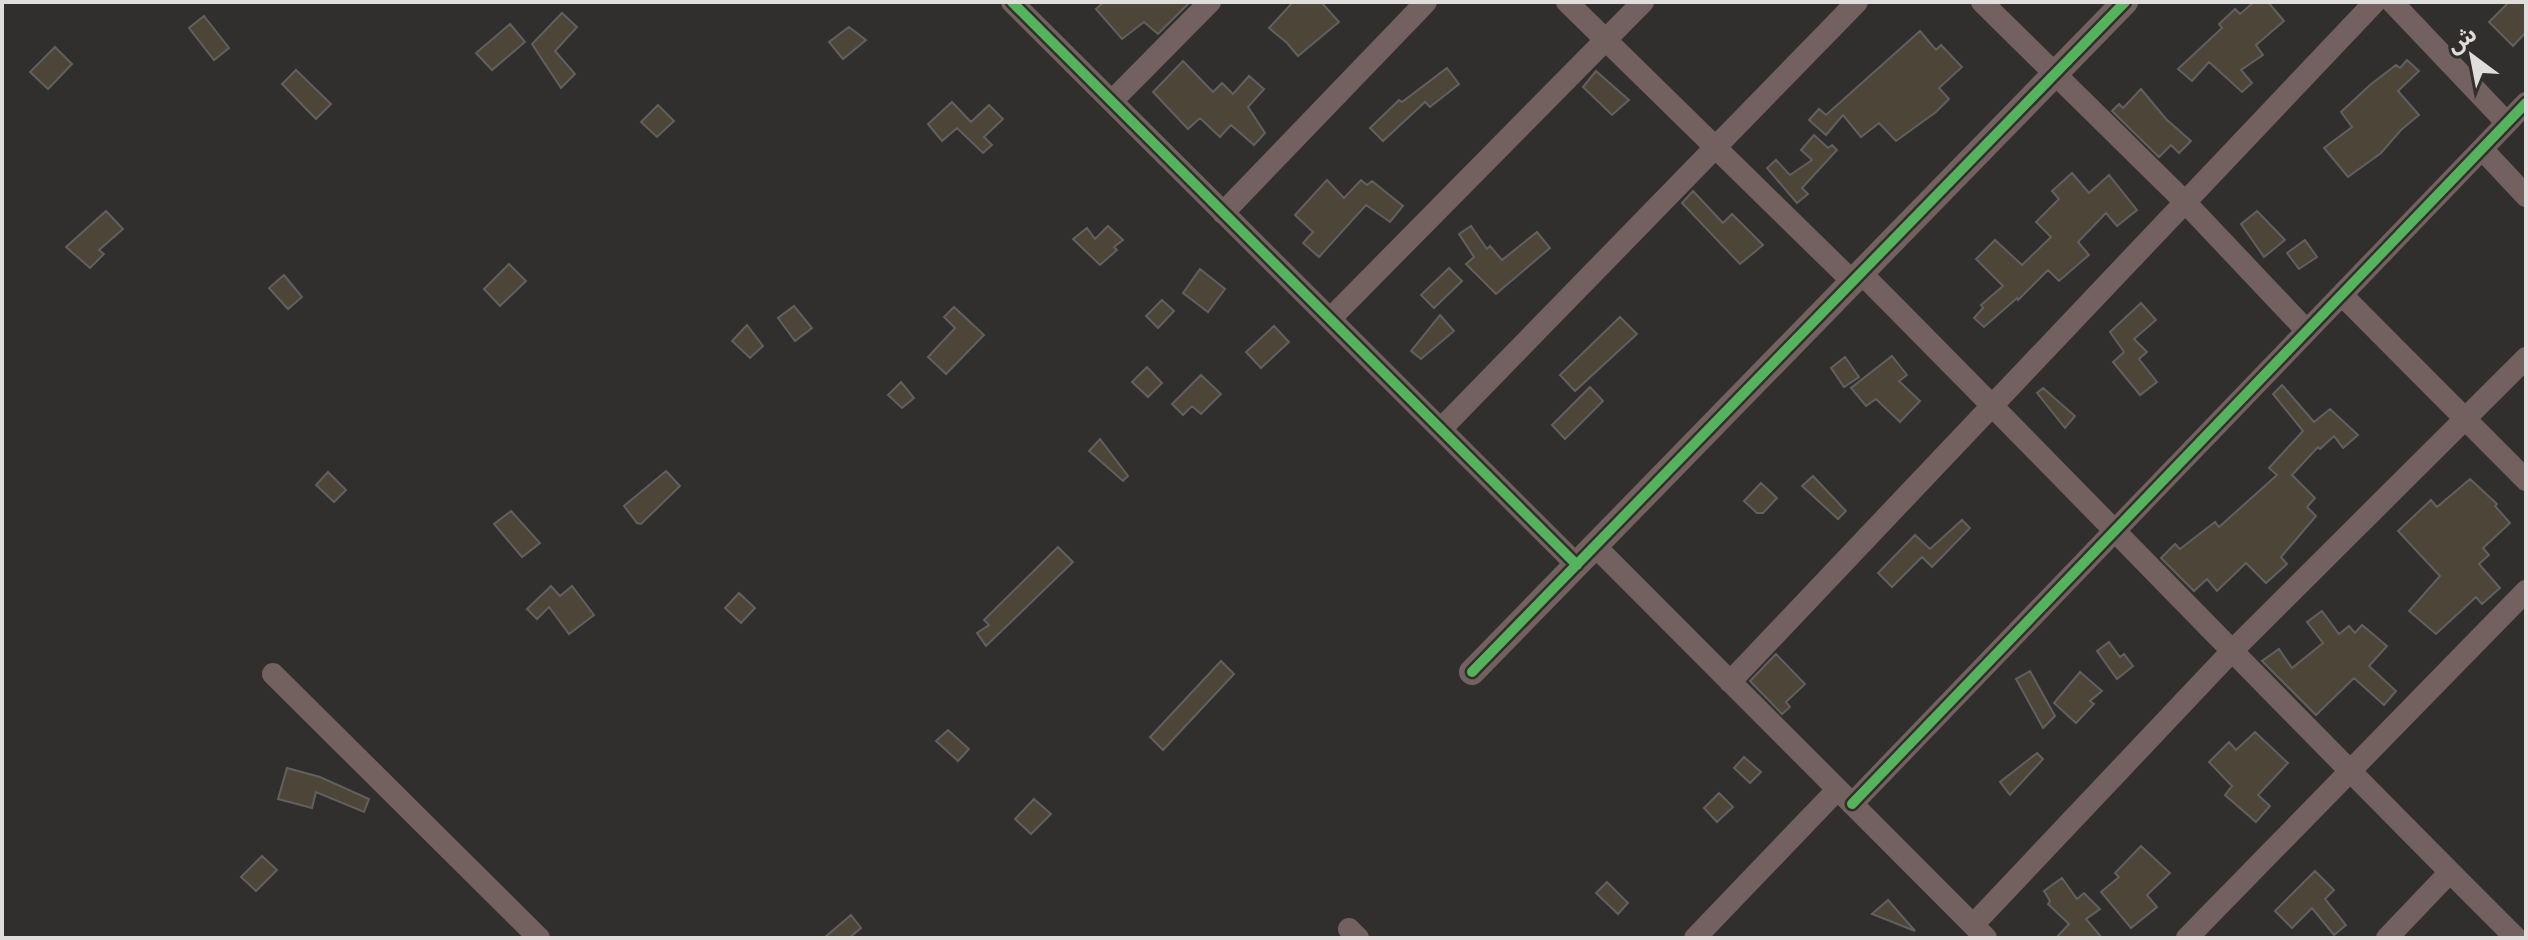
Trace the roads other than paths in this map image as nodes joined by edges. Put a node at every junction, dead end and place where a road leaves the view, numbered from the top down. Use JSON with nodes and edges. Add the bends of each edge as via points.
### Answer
{"nodes":[{"id":1,"x":1012,"y":2,"type":"edge"},
{"id":2,"x":1210,"y":2,"type":"edge"},
{"id":3,"x":1426,"y":2,"type":"edge"},
{"id":4,"x":1567,"y":2,"type":"edge"},
{"id":5,"x":1643,"y":2,"type":"edge"},
{"id":6,"x":1857,"y":2,"type":"edge"},
{"id":7,"x":1982,"y":2,"type":"edge"},
{"id":8,"x":2125,"y":2,"type":"edge"},
{"id":9,"x":2375,"y":2,"type":"edge"},
{"id":10,"x":2392,"y":2,"type":"edge"},
{"id":11,"x":1606,"y":40,"type":"junction"},
{"id":12,"x":2055,"y":75,"type":"junction"},
{"id":13,"x":1112,"y":101,"type":"junction"},
{"id":14,"x":2526,"y":103,"type":"edge"},
{"id":15,"x":2507,"y":123,"type":"junction"},
{"id":16,"x":1714,"y":148,"type":"junction"},
{"id":17,"x":2482,"y":149,"type":"junction"},
{"id":18,"x":2526,"y":196,"type":"edge"},
{"id":19,"x":2185,"y":202,"type":"junction"},
{"id":20,"x":1223,"y":213,"type":"junction"},
{"id":21,"x":1858,"y":278,"type":"junction"},
{"id":22,"x":2342,"y":295,"type":"junction"},
{"id":23,"x":1330,"y":319,"type":"junction"},
{"id":24,"x":2307,"y":331,"type":"junction"},
{"id":25,"x":2526,"y":358,"type":"edge"},
{"id":26,"x":1992,"y":405,"type":"junction"},
{"id":27,"x":2464,"y":417,"type":"junction"},
{"id":28,"x":1441,"y":429,"type":"junction"},
{"id":29,"x":2526,"y":480,"type":"edge"},
{"id":30,"x":2116,"y":530,"type":"junction"},
{"id":31,"x":1586,"y":556,"type":"junction"},
{"id":32,"x":2526,"y":591,"type":"edge"},
{"id":33,"x":2232,"y":651,"type":"junction"},
{"id":34,"x":1472,"y":672,"type":"dead end"},
{"id":35,"x":273,"y":674,"type":"dead end"},
{"id":36,"x":1730,"y":682,"type":"junction"},
{"id":37,"x":2349,"y":772,"type":"junction"},
{"id":38,"x":1845,"y":797,"type":"junction"},
{"id":39,"x":2450,"y":872,"type":"junction"},
{"id":40,"x":1979,"y":932,"type":"edge"},
{"id":41,"x":539,"y":938,"type":"edge"},
{"id":42,"x":1695,"y":938,"type":"edge"},
{"id":43,"x":2187,"y":938,"type":"edge"},
{"id":44,"x":2387,"y":938,"type":"edge"},
{"id":45,"x":2516,"y":938,"type":"edge"}],
"edges":[{"from":1,"to":13,"type":"street"},
{"from":2,"to":13,"type":"street"},
{"from":3,"to":20,"type":"street"},
{"from":4,"to":11,"type":"street"},
{"from":5,"to":11,"type":"street"},
{"from":6,"to":16,"type":"street"},
{"from":7,"to":12,"type":"street"},
{"from":8,"to":12,"type":"street"},
{"from":9,"to":19,"type":"street"},
{"from":10,"to":15,"type":"street"},
{"from":11,"to":16,"type":"street"},
{"from":11,"to":23,"type":"street"},
{"from":12,"to":19,"type":"street"},
{"from":12,"to":21,"type":"street"},
{"from":13,"to":20,"type":"street"},
{"from":14,"to":15,"type":"street"},
{"from":15,"to":17,"type":"street"},
{"from":16,"to":21,"type":"street"},
{"from":16,"to":28,"type":"street"},
{"from":17,"to":18,"type":"street"},
{"from":17,"to":22,"type":"street"},
{"from":19,"to":24,"type":"street"},
{"from":19,"to":26,"type":"street"},
{"from":20,"to":23,"type":"street"},
{"from":21,"to":26,"type":"street"},
{"from":21,"to":31,"type":"street"},
{"from":22,"to":24,"type":"street"},
{"from":22,"to":27,"type":"street"},
{"from":23,"to":28,"type":"street"},
{"from":24,"to":30,"type":"street"},
{"from":25,"to":27,"type":"street"},
{"from":26,"to":30,"type":"street"},
{"from":26,"to":36,"type":"street"},
{"from":27,"to":29,"type":"street"},
{"from":27,"to":33,"type":"street"},
{"from":28,"to":31,"type":"street"},
{"from":30,"to":33,"type":"street"},
{"from":30,"to":38,"type":"street"},
{"from":31,"to":34,"type":"street"},
{"from":31,"to":36,"type":"street"},
{"from":32,"to":37,"type":"street"},
{"from":33,"to":37,"type":"street"},
{"from":33,"to":40,"type":"street"},
{"from":35,"to":41,"type":"street"},
{"from":36,"to":38,"type":"street"},
{"from":37,"to":39,"type":"street"},
{"from":37,"to":43,"type":"street"},
{"from":38,"to":40,"type":"street"},
{"from":38,"to":42,"type":"street"},
{"from":39,"to":44,"type":"street"},
{"from":39,"to":45,"type":"street"}]}
